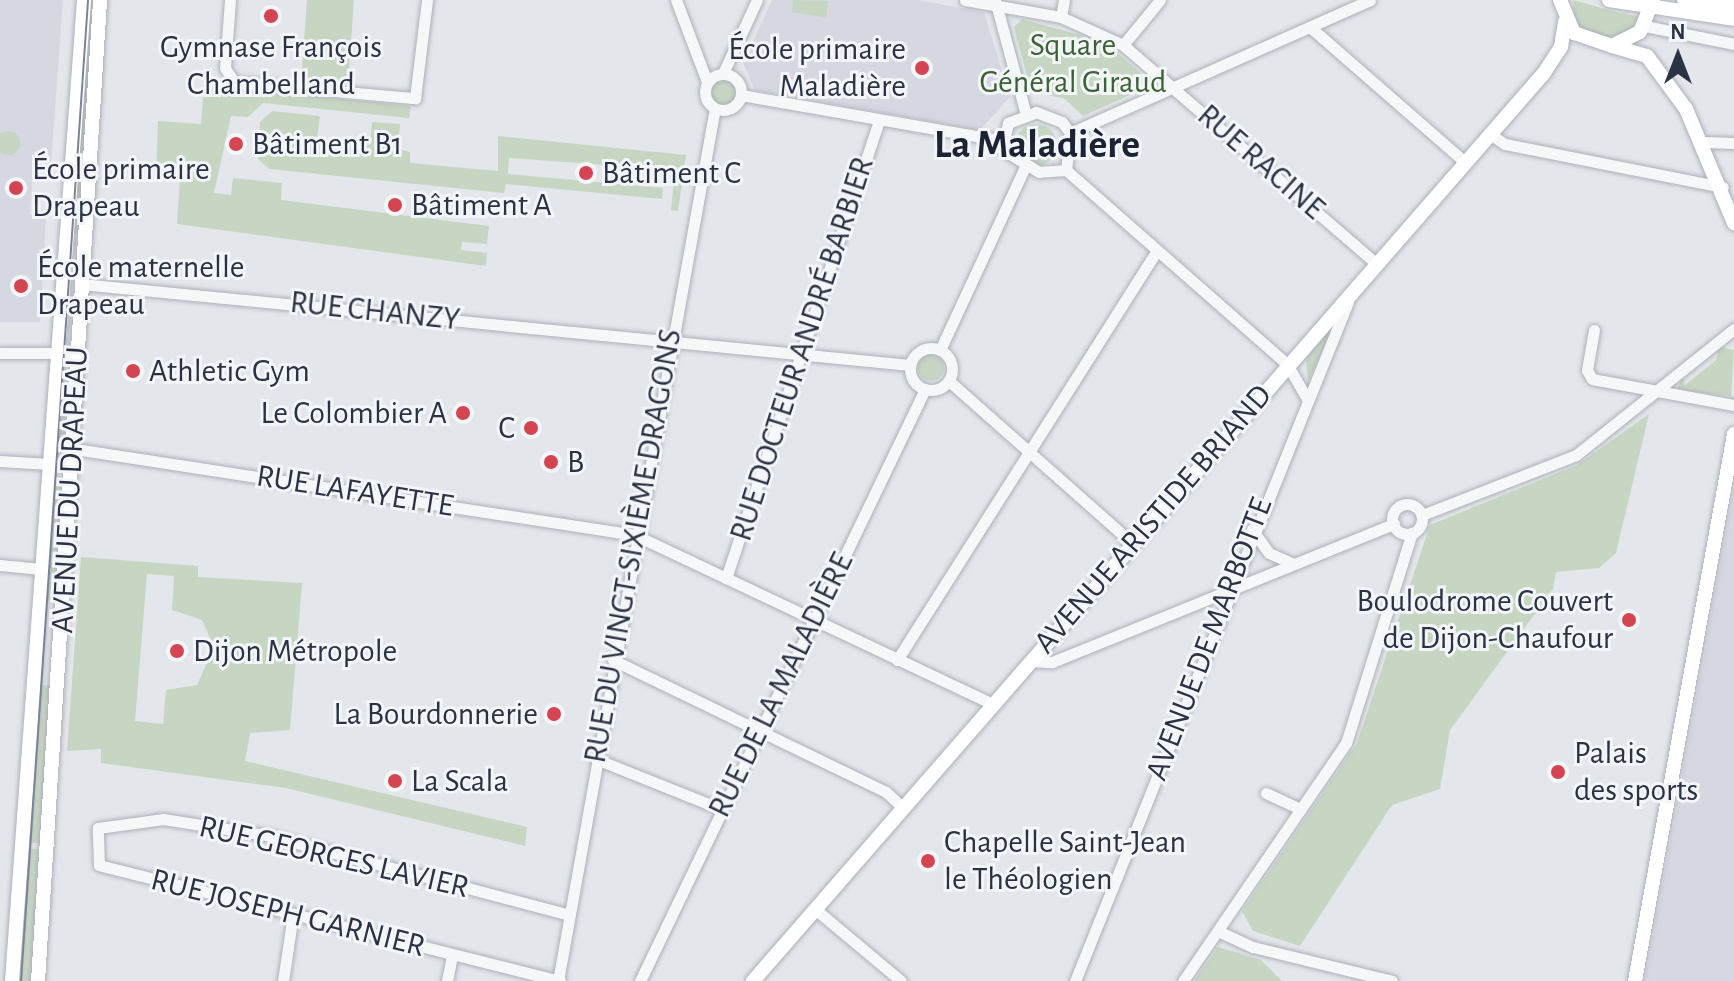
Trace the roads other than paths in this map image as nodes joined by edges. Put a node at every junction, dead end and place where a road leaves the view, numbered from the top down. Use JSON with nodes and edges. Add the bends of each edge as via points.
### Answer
{"nodes":[{"id":1,"x":84,"y":0,"type":"edge"},
{"id":2,"x":100,"y":0,"type":"edge"},
{"id":3,"x":230,"y":0,"type":"edge"},
{"id":4,"x":427,"y":0,"type":"edge"},
{"id":5,"x":676,"y":0,"type":"edge"},
{"id":6,"x":757,"y":0,"type":"edge"},
{"id":7,"x":965,"y":0,"type":"edge"},
{"id":8,"x":1064,"y":0,"type":"edge"},
{"id":9,"x":1160,"y":0,"type":"edge"},
{"id":10,"x":1370,"y":0,"type":"edge"},
{"id":11,"x":1560,"y":0,"type":"edge"},
{"id":12,"x":1609,"y":0,"type":"edge"},
{"id":13,"x":1684,"y":0,"type":"edge"},
{"id":14,"x":996,"y":3,"type":"edge"},
{"id":15,"x":1653,"y":4,"type":"edge"},
{"id":16,"x":1734,"y":6,"type":"edge"},
{"id":17,"x":1061,"y":17,"type":"junction"},
{"id":18,"x":1734,"y":19,"type":"edge"},
{"id":19,"x":1565,"y":21,"type":"junction"},
{"id":20,"x":1310,"y":27,"type":"junction"},
{"id":21,"x":1644,"y":28,"type":"junction"},
{"id":22,"x":1592,"y":44,"type":"junction"},
{"id":23,"x":1734,"y":44,"type":"edge"},
{"id":24,"x":1123,"y":45,"type":"junction"},
{"id":25,"x":1612,"y":46,"type":"junction"},
{"id":26,"x":1647,"y":56,"type":"junction"},
{"id":27,"x":1554,"y":60,"type":"junction"},
{"id":28,"x":724,"y":71,"type":"junction"},
{"id":29,"x":706,"y":79,"type":"junction"},
{"id":30,"x":1176,"y":88,"type":"junction"},
{"id":31,"x":741,"y":95,"type":"junction"},
{"id":32,"x":714,"y":113,"type":"junction"},
{"id":33,"x":1026,"y":115,"type":"junction"},
{"id":34,"x":879,"y":120,"type":"junction"},
{"id":35,"x":1070,"y":133,"type":"junction"},
{"id":36,"x":1490,"y":134,"type":"junction"},
{"id":37,"x":1000,"y":140,"type":"junction"},
{"id":38,"x":1704,"y":142,"type":"junction"},
{"id":39,"x":1734,"y":143,"type":"edge"},
{"id":40,"x":1465,"y":162,"type":"junction"},
{"id":41,"x":1025,"y":167,"type":"junction"},
{"id":42,"x":1066,"y":170,"type":"junction"},
{"id":43,"x":1724,"y":187,"type":"junction"},
{"id":44,"x":1734,"y":223,"type":"edge"},
{"id":45,"x":1156,"y":252,"type":"junction"},
{"id":46,"x":1377,"y":264,"type":"junction"},
{"id":47,"x":81,"y":284,"type":"junction"},
{"id":48,"x":1350,"y":299,"type":"junction"},
{"id":49,"x":1734,"y":329,"type":"edge"},
{"id":50,"x":1594,"y":330,"type":"dead end"},
{"id":51,"x":669,"y":343,"type":"junction"},
{"id":52,"x":1717,"y":343,"type":"junction"},
{"id":53,"x":1734,"y":344,"type":"edge"},
{"id":54,"x":940,"y":350,"type":"junction"},
{"id":55,"x":0,"y":353,"type":"edge"},
{"id":56,"x":56,"y":353,"type":"junction"},
{"id":57,"x":76,"y":353,"type":"junction"},
{"id":58,"x":803,"y":355,"type":"junction"},
{"id":59,"x":1287,"y":364,"type":"junction"},
{"id":60,"x":910,"y":365,"type":"junction"},
{"id":61,"x":949,"y":381,"type":"junction"},
{"id":62,"x":925,"y":389,"type":"junction"},
{"id":63,"x":1655,"y":392,"type":"junction"},
{"id":64,"x":1306,"y":397,"type":"junction"},
{"id":65,"x":1734,"y":405,"type":"edge"},
{"id":66,"x":1734,"y":434,"type":"edge"},
{"id":67,"x":75,"y":449,"type":"junction"},
{"id":68,"x":1028,"y":452,"type":"junction"},
{"id":69,"x":0,"y":461,"type":"edge"},
{"id":70,"x":49,"y":464,"type":"junction"},
{"id":71,"x":1422,"y":515,"type":"junction"},
{"id":72,"x":1394,"y":524,"type":"junction"},
{"id":73,"x":1252,"y":529,"type":"junction"},
{"id":74,"x":1412,"y":533,"type":"junction"},
{"id":75,"x":635,"y":535,"type":"junction"},
{"id":76,"x":1132,"y":543,"type":"junction"},
{"id":77,"x":1295,"y":564,"type":"junction"},
{"id":78,"x":0,"y":565,"type":"edge"},
{"id":79,"x":41,"y":569,"type":"junction"},
{"id":80,"x":726,"y":578,"type":"junction"},
{"id":81,"x":1227,"y":594,"type":"junction"},
{"id":82,"x":812,"y":620,"type":"junction"},
{"id":83,"x":613,"y":660,"type":"junction"},
{"id":84,"x":897,"y":660,"type":"junction"},
{"id":85,"x":1030,"y":661,"type":"junction"},
{"id":86,"x":992,"y":704,"type":"junction"},
{"id":87,"x":758,"y":730,"type":"junction"},
{"id":88,"x":596,"y":759,"type":"junction"},
{"id":89,"x":1266,"y":793,"type":"dead end"},
{"id":90,"x":903,"y":808,"type":"junction"},
{"id":91,"x":721,"y":809,"type":"junction"},
{"id":92,"x":1300,"y":809,"type":"junction"},
{"id":93,"x":98,"y":828,"type":"joint"},
{"id":94,"x":815,"y":909,"type":"junction"},
{"id":95,"x":293,"y":914,"type":"junction"},
{"id":96,"x":569,"y":915,"type":"junction"},
{"id":97,"x":1218,"y":931,"type":"junction"},
{"id":98,"x":452,"y":955,"type":"junction"},
{"id":99,"x":12,"y":981,"type":"edge"},
{"id":100,"x":38,"y":981,"type":"edge"},
{"id":101,"x":283,"y":981,"type":"edge"},
{"id":102,"x":447,"y":981,"type":"edge"},
{"id":103,"x":559,"y":981,"type":"edge"},
{"id":104,"x":640,"y":981,"type":"edge"},
{"id":105,"x":753,"y":981,"type":"edge"},
{"id":106,"x":901,"y":981,"type":"edge"},
{"id":107,"x":1075,"y":981,"type":"edge"},
{"id":108,"x":1183,"y":981,"type":"edge"},
{"id":109,"x":1392,"y":981,"type":"edge"},
{"id":110,"x":1635,"y":981,"type":"edge"}],
"edges":[{"from":1,"to":56,"type":"main road","name":"AVENUE DU DRAPEAU"},
{"from":2,"to":47,"type":"main road","name":"AVENUE DU DRAPEAU","via":[[90,241]]},
{"from":3,"to":4,"type":"street","via":[[227,77],[415,98]]},
{"from":5,"to":29,"type":"street"},
{"from":6,"to":28,"type":"street"},
{"from":7,"to":14,"type":"street","name":"RUE RACINE"},
{"from":8,"to":17,"type":"street"},
{"from":9,"to":24,"type":"street"},
{"from":10,"to":20,"type":"street"},
{"from":11,"to":19,"type":"main road"},
{"from":12,"to":15,"type":"main road"},
{"from":13,"to":16,"type":"main road"},
{"from":14,"to":17,"type":"street","name":"RUE RACINE"},
{"from":14,"to":33,"type":"street"},
{"from":15,"to":18,"type":"main road"},
{"from":15,"to":21,"type":"main road"},
{"from":17,"to":24,"type":"street","name":"RUE RACINE"},
{"from":19,"to":22,"type":"main road"},
{"from":19,"to":27,"type":"main road","name":"AVENUE ARISTIDE BRIAND"},
{"from":20,"to":30,"type":"street"},
{"from":20,"to":40,"type":"street"},
{"from":21,"to":23,"type":"street"},
{"from":21,"to":25,"type":"main road"},
{"from":21,"to":26,"type":"main road"},
{"from":22,"to":25,"type":"main road"},
{"from":22,"to":27,"type":"main road","name":"AVENUE ARISTIDE BRIAND"},
{"from":24,"to":30,"type":"street","name":"RUE RACINE"},
{"from":25,"to":26,"type":"main road"},
{"from":26,"to":38,"type":"main road"},
{"from":27,"to":36,"type":"main road","name":"AVENUE ARISTIDE BRIAND"},
{"from":28,"to":29,"type":"street"},
{"from":28,"to":31,"type":"street"},
{"from":29,"to":32,"type":"street"},
{"from":30,"to":35,"type":"street"},
{"from":30,"to":46,"type":"street","name":"RUE RACINE"},
{"from":31,"to":32,"type":"street","via":[[737,107]]},
{"from":31,"to":34,"type":"street"},
{"from":32,"to":51,"type":"street","name":"RUE DU VINGT-SIXIÈME DRAGONS"},
{"from":33,"to":35,"type":"street","via":[[1050,115]]},
{"from":33,"to":37,"type":"street","via":[[1008,123]]},
{"from":34,"to":37,"type":"street"},
{"from":34,"to":58,"type":"street","name":"RUE DOCTEUR ANDRÉ BARBIER"},
{"from":35,"to":42,"type":"street"},
{"from":36,"to":40,"type":"main road","name":"AVENUE ARISTIDE BRIAND"},
{"from":36,"to":43,"type":"street","via":[[1505,144]]},
{"from":37,"to":41,"type":"street","via":[[1008,157]]},
{"from":38,"to":39,"type":"street"},
{"from":38,"to":43,"type":"main road"},
{"from":40,"to":46,"type":"main road","name":"AVENUE ARISTIDE BRIAND"},
{"from":41,"to":42,"type":"street"},
{"from":41,"to":54,"type":"street"},
{"from":42,"to":45,"type":"street"},
{"from":43,"to":44,"type":"main road"},
{"from":45,"to":59,"type":"street"},
{"from":45,"to":68,"type":"street"},
{"from":46,"to":48,"type":"main road","name":"AVENUE ARISTIDE BRIAND"},
{"from":47,"to":51,"type":"street","name":"RUE CHANZY"},
{"from":47,"to":57,"type":"main road","name":"AVENUE DU DRAPEAU"},
{"from":48,"to":59,"type":"main road","name":"AVENUE ARISTIDE BRIAND"},
{"from":48,"to":64,"type":"street","name":"AVENUE DE MARBOTTE"},
{"from":49,"to":52,"type":"street"},
{"from":50,"to":63,"type":"street","via":[[1589,375]]},
{"from":51,"to":58,"type":"street","name":"RUE CHANZY"},
{"from":51,"to":75,"type":"street","name":"RUE DU VINGT-SIXIÈME DRAGONS"},
{"from":52,"to":53,"type":"street"},
{"from":52,"to":63,"type":"street"},
{"from":54,"to":60,"type":"street","via":[[919,352]]},
{"from":54,"to":61,"type":"street","via":[[951,362]]},
{"from":55,"to":56,"type":"street"},
{"from":56,"to":57,"type":"street"},
{"from":56,"to":70,"type":"main road","name":"AVENUE DU DRAPEAU"},
{"from":57,"to":67,"type":"main road","name":"AVENUE DU DRAPEAU"},
{"from":58,"to":60,"type":"street","name":"RUE CHANZY"},
{"from":58,"to":80,"type":"street","name":"RUE DOCTEUR ANDRÉ BARBIER"},
{"from":59,"to":64,"type":"street"},
{"from":59,"to":76,"type":"main road","name":"AVENUE ARISTIDE BRIAND"},
{"from":60,"to":62,"type":"street"},
{"from":61,"to":62,"type":"street"},
{"from":61,"to":68,"type":"street"},
{"from":62,"to":82,"type":"street","name":"RUE DE LA MALADIÈRE"},
{"from":63,"to":65,"type":"street"},
{"from":63,"to":71,"type":"street","via":[[1576,455]]},
{"from":64,"to":73,"type":"street","name":"AVENUE DE MARBOTTE"},
{"from":66,"to":110,"type":"main road"},
{"from":67,"to":75,"type":"street","name":"RUE LAFAYETTE"},
{"from":67,"to":100,"type":"main road","name":"AVENUE DU DRAPEAU"},
{"from":68,"to":76,"type":"street"},
{"from":68,"to":84,"type":"street"},
{"from":69,"to":70,"type":"street"},
{"from":70,"to":79,"type":"main road","name":"AVENUE DU DRAPEAU"},
{"from":71,"to":72,"type":"street","via":[[1403,504]]},
{"from":71,"to":74,"type":"street"},
{"from":72,"to":74,"type":"street"},
{"from":72,"to":77,"type":"street"},
{"from":73,"to":77,"type":"street","via":[[1269,553]]},
{"from":73,"to":81,"type":"street","name":"AVENUE DE MARBOTTE"},
{"from":74,"to":92,"type":"street","via":[[1346,743]]},
{"from":75,"to":80,"type":"street","name":"RUE LAFAYETTE"},
{"from":75,"to":83,"type":"street","name":"RUE DU VINGT-SIXIÈME DRAGONS"},
{"from":76,"to":85,"type":"main road","name":"AVENUE ARISTIDE BRIAND"},
{"from":77,"to":81,"type":"street"},
{"from":78,"to":79,"type":"street"},
{"from":79,"to":99,"type":"main road","name":"AVENUE DU DRAPEAU"},
{"from":80,"to":82,"type":"street","name":"RUE LAFAYETTE"},
{"from":81,"to":85,"type":"street","via":[[1052,662]]},
{"from":81,"to":107,"type":"street","name":"AVENUE DE MARBOTTE"},
{"from":82,"to":84,"type":"street","name":"RUE LAFAYETTE"},
{"from":82,"to":87,"type":"street","name":"RUE DE LA MALADIÈRE"},
{"from":83,"to":87,"type":"street"},
{"from":83,"to":88,"type":"street","name":"RUE DU VINGT-SIXIÈME DRAGONS"},
{"from":84,"to":86,"type":"street","name":"RUE LAFAYETTE"},
{"from":85,"to":86,"type":"main road","name":"AVENUE ARISTIDE BRIAND"},
{"from":86,"to":90,"type":"main road","name":"AVENUE ARISTIDE BRIAND"},
{"from":87,"to":90,"type":"street","via":[[886,792]]},
{"from":87,"to":91,"type":"street","name":"RUE DE LA MALADIÈRE"},
{"from":88,"to":91,"type":"street"},
{"from":88,"to":96,"type":"street","name":"RUE DU VINGT-SIXIÈME DRAGONS"},
{"from":89,"to":92,"type":"street"},
{"from":90,"to":94,"type":"main road","name":"AVENUE ARISTIDE BRIAND"},
{"from":91,"to":104,"type":"street","name":"RUE DE LA MALADIÈRE"},
{"from":92,"to":97,"type":"street"},
{"from":93,"to":95,"type":"street","name":"RUE JOSEPH GARNIER","via":[[99,865]]},
{"from":93,"to":96,"type":"street","name":"RUE GEORGES LAVIER","via":[[163,819],[271,836]]},
{"from":94,"to":105,"type":"main road","name":"AVENUE ARISTIDE BRIAND"},
{"from":94,"to":106,"type":"street"},
{"from":95,"to":98,"type":"street","name":"RUE JOSEPH GARNIER"},
{"from":95,"to":101,"type":"street"},
{"from":96,"to":103,"type":"street","name":"RUE DU VINGT-SIXIÈME DRAGONS"},
{"from":97,"to":108,"type":"street"},
{"from":97,"to":109,"type":"street","via":[[1253,947]]},
{"from":98,"to":102,"type":"street"},
{"from":98,"to":103,"type":"street","name":"RUE JOSEPH GARNIER"}]}
